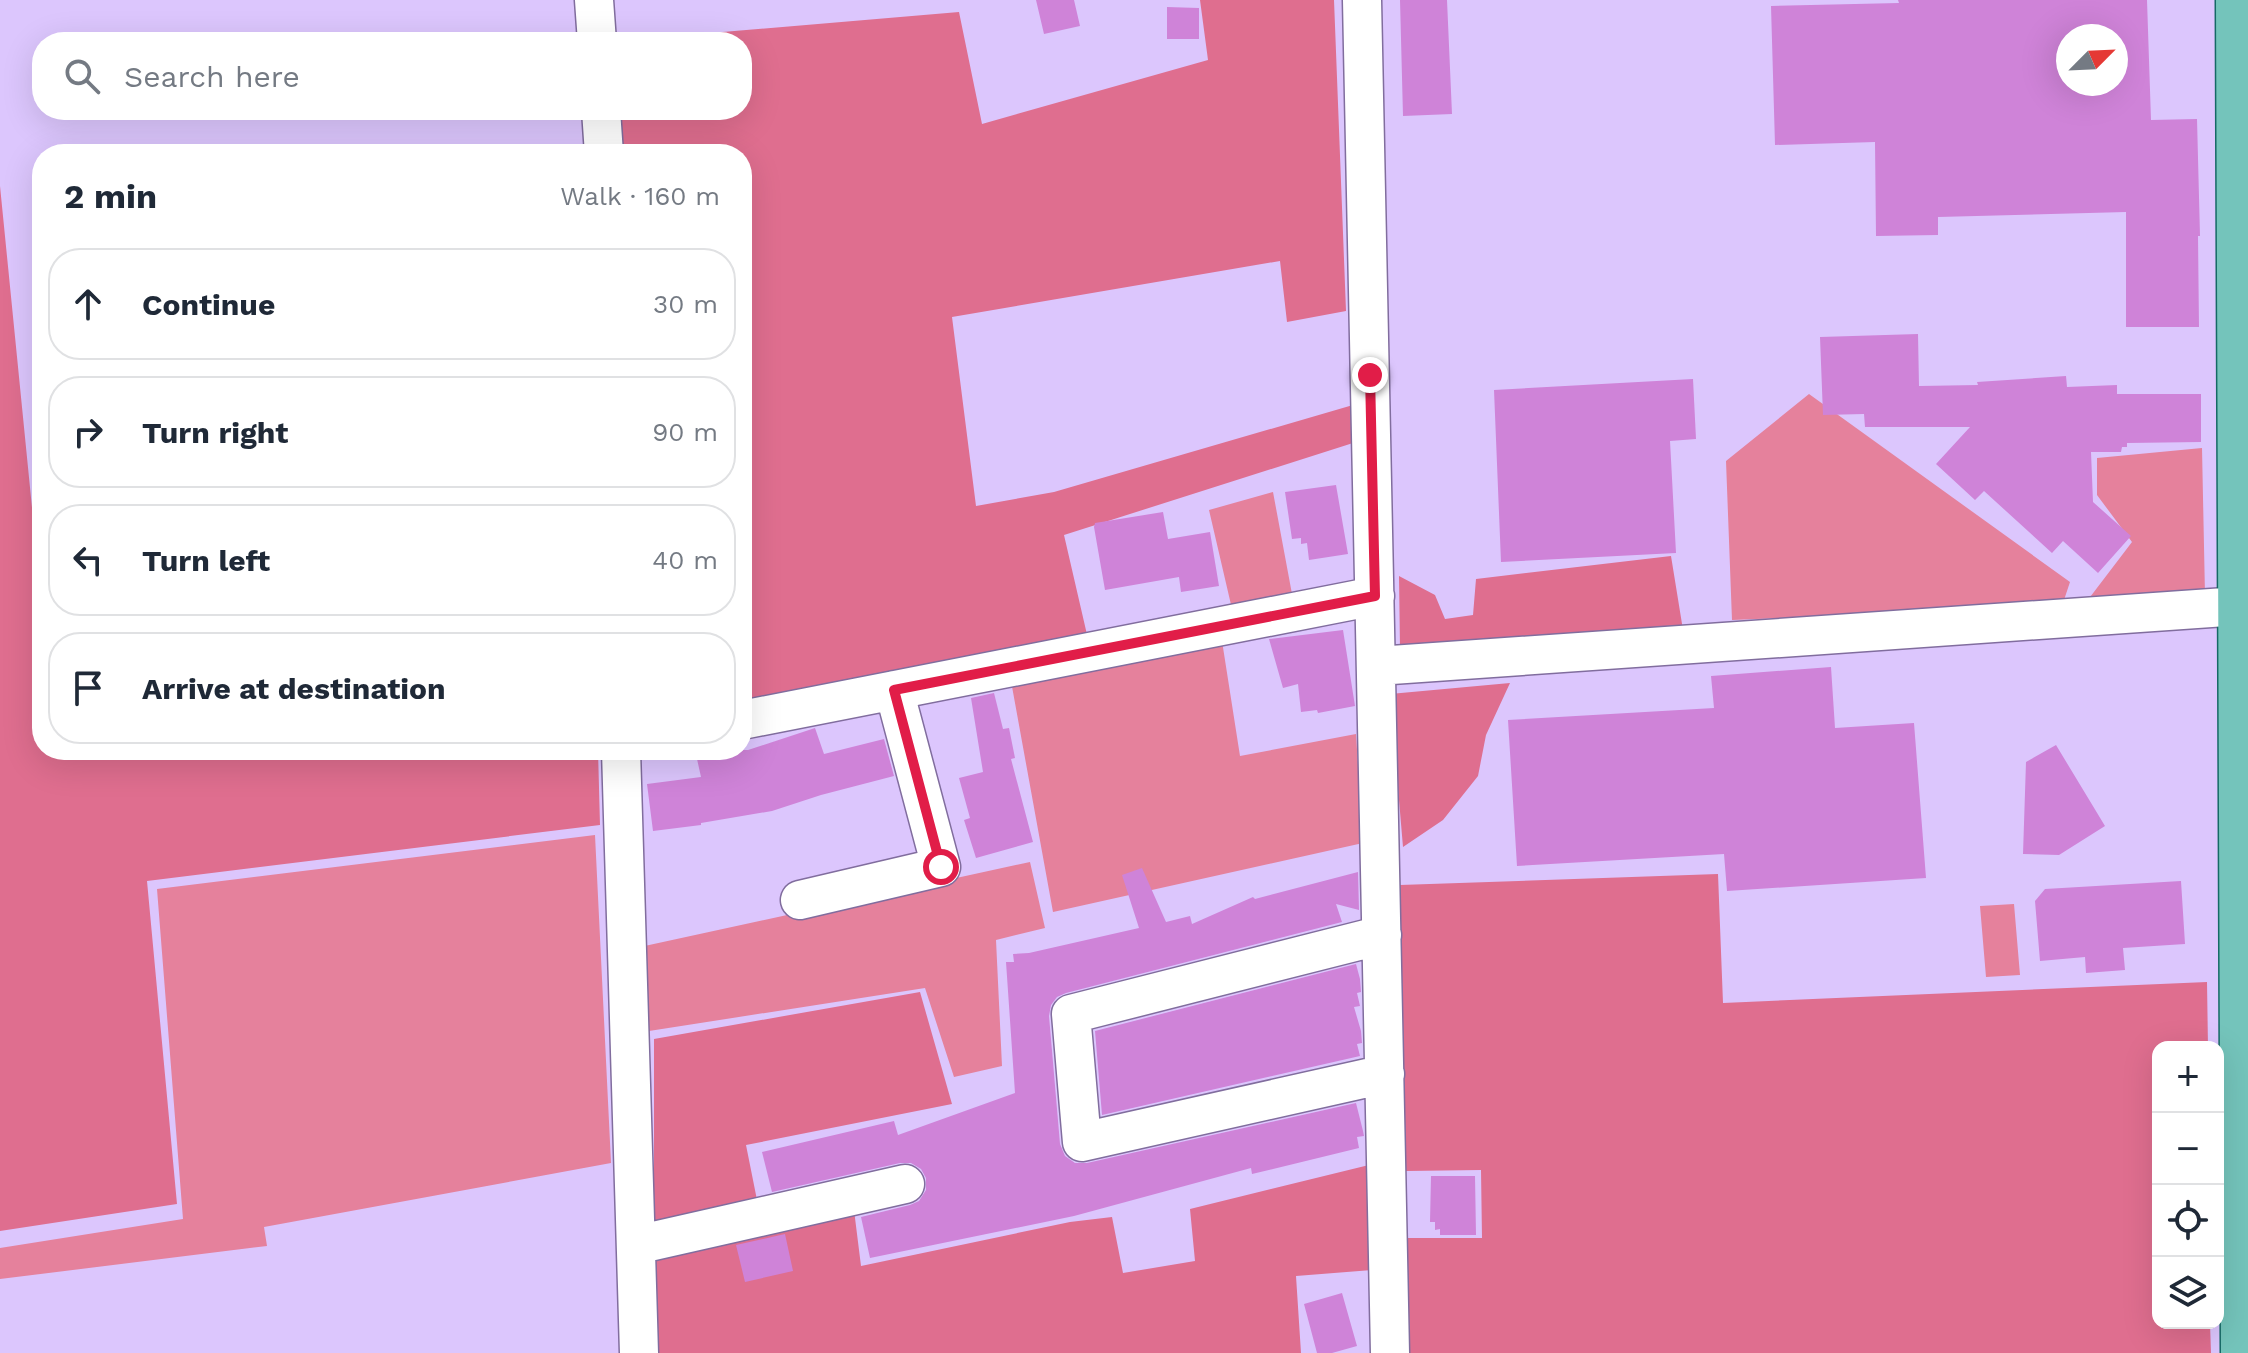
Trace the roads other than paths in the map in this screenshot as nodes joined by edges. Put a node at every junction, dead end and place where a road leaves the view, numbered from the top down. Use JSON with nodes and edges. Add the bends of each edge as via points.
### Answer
{"nodes":[{"id":1,"x":594,"y":0,"type":"edge"},
{"id":2,"x":1362,"y":0,"type":"edge"},
{"id":3,"x":2238,"y":0,"type":"edge"},
{"id":4,"x":596,"y":32,"type":"edge"},
{"id":5,"x":602,"y":120,"type":"edge"},
{"id":6,"x":603,"y":144,"type":"edge"},
{"id":7,"x":2244,"y":467,"type":"edge"},
{"id":8,"x":1375,"y":596,"type":"junction"},
{"id":9,"x":2240,"y":606,"type":"junction"},
{"id":10,"x":1377,"y":666,"type":"junction"},
{"id":11,"x":894,"y":690,"type":"junction"},
{"id":12,"x":752,"y":718,"type":"edge"},
{"id":13,"x":621,"y":760,"type":"edge"},
{"id":14,"x":800,"y":900,"type":"dead end"},
{"id":15,"x":1382,"y":935,"type":"junction"},
{"id":16,"x":1385,"y":1074,"type":"junction"},
{"id":17,"x":905,"y":1184,"type":"dead end"},
{"id":18,"x":2245,"y":1236,"type":"edge"},
{"id":19,"x":636,"y":1245,"type":"junction"},
{"id":20,"x":639,"y":1353,"type":"edge"},
{"id":21,"x":1390,"y":1353,"type":"edge"},
{"id":22,"x":2243,"y":1353,"type":"edge"}],
"edges":[{"from":1,"to":4,"type":"street"},
{"from":2,"to":8,"type":"street"},
{"from":3,"to":7,"type":"main road"},
{"from":5,"to":6,"type":"street"},
{"from":7,"to":9,"type":"main road"},
{"from":8,"to":10,"type":"street"},
{"from":8,"to":11,"type":"street"},
{"from":9,"to":10,"type":"street"},
{"from":9,"to":18,"type":"main road"},
{"from":10,"to":15,"type":"street"},
{"from":11,"to":12,"type":"street"},
{"from":11,"to":14,"type":"street","via":[[941,867]]},
{"from":13,"to":19,"type":"street"},
{"from":15,"to":16,"type":"street"},
{"from":15,"to":16,"type":"street","via":[[1071,1014],[1082,1142]]},
{"from":16,"to":21,"type":"street"},
{"from":17,"to":19,"type":"street"},
{"from":18,"to":22,"type":"main road"},
{"from":19,"to":20,"type":"street"}]}
